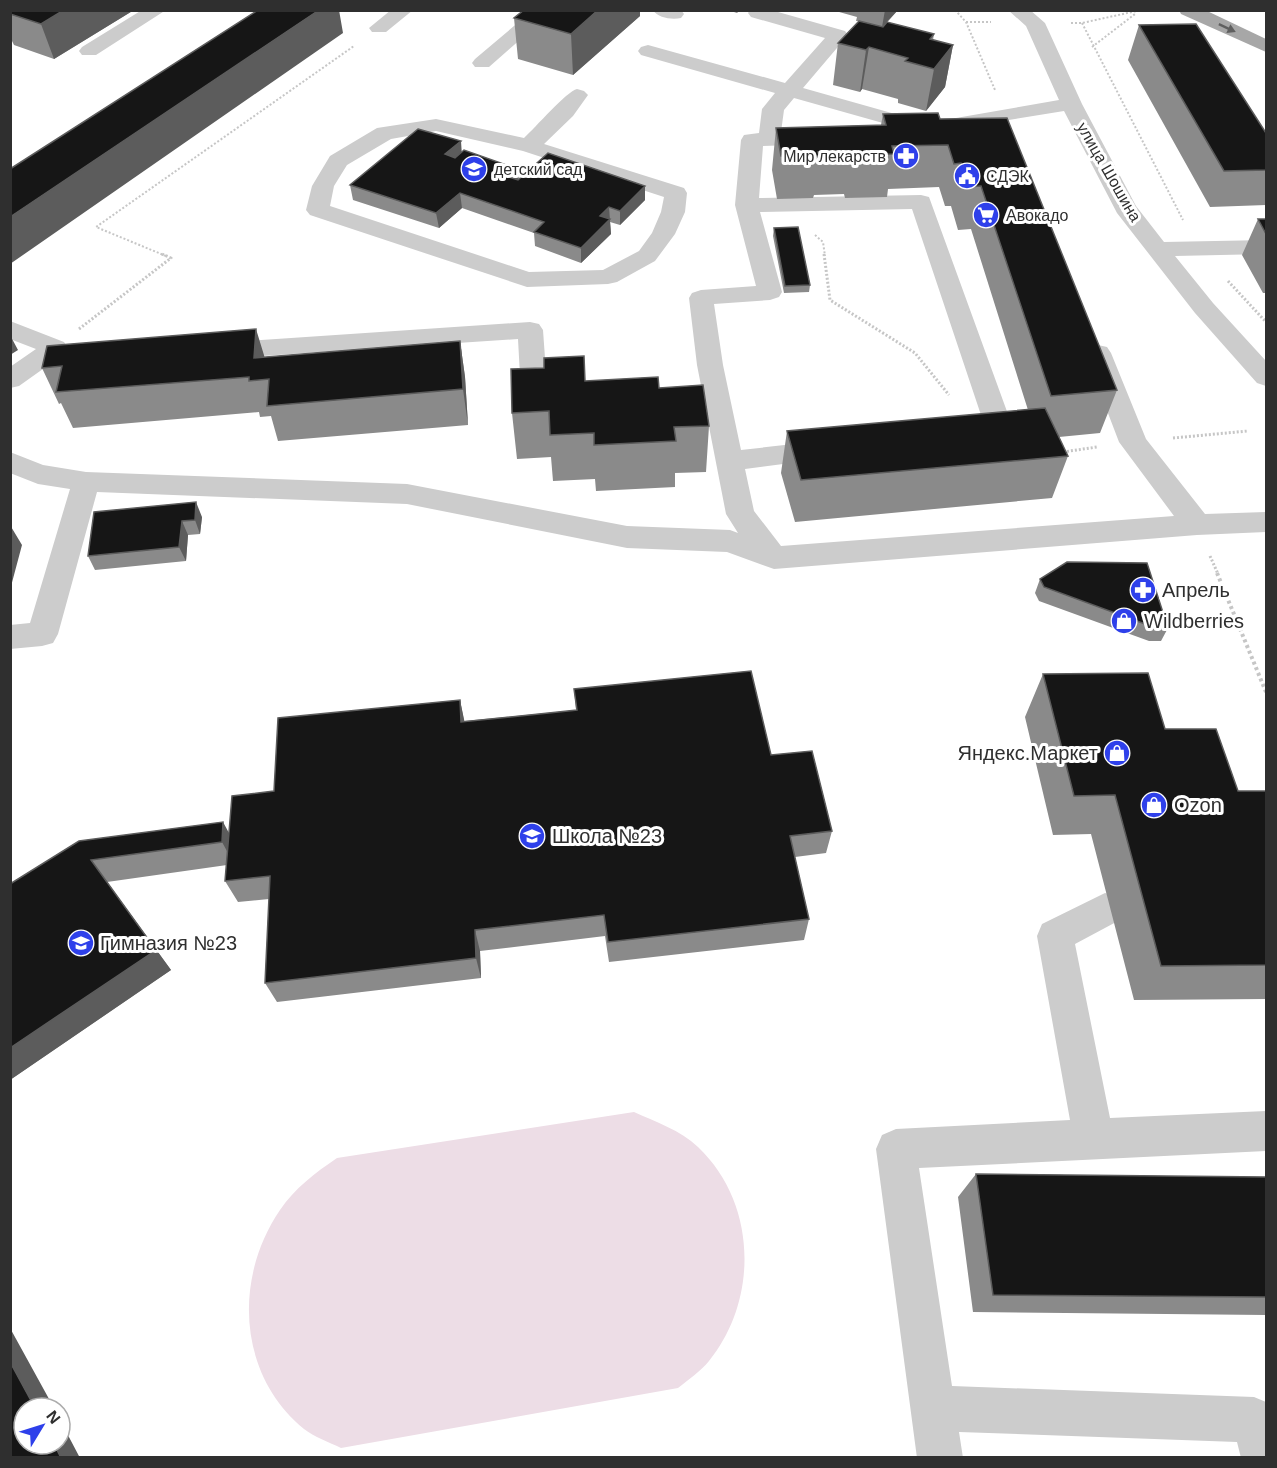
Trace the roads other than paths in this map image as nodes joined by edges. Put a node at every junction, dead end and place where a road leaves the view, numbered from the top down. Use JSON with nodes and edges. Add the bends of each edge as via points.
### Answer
{"nodes":[{"id":1,"x":157,"y":10,"type":"edge"},
{"id":2,"x":404,"y":10,"type":"edge"},
{"id":3,"x":545,"y":10,"type":"edge"},
{"id":4,"x":760,"y":10,"type":"edge"},
{"id":5,"x":1188,"y":10,"type":"edge"},
{"id":6,"x":1223,"y":10,"type":"edge"},
{"id":7,"x":1032,"y":14,"type":"edge"},
{"id":8,"x":380,"y":28,"type":"road end"},
{"id":9,"x":1266,"y":28,"type":"edge"},
{"id":10,"x":1266,"y":46,"type":"edge"},
{"id":11,"x":89,"y":51,"type":"dead end"},
{"id":12,"x":648,"y":51,"type":"dead end"},
{"id":13,"x":482,"y":63,"type":"dead end"},
{"id":14,"x":790,"y":91,"type":"junction"},
{"id":15,"x":578,"y":95,"type":"dead end"},
{"id":16,"x":1071,"y":104,"type":"junction"},
{"id":17,"x":922,"y":129,"type":"junction"},
{"id":18,"x":871,"y":134,"type":"edge"},
{"id":19,"x":837,"y":136,"type":"edge"},
{"id":20,"x":769,"y":139,"type":"junction"},
{"id":21,"x":529,"y":146,"type":"junction"},
{"id":22,"x":747,"y":205,"type":"junction"},
{"id":23,"x":1266,"y":247,"type":"edge"},
{"id":24,"x":1157,"y":249,"type":"junction"},
{"id":25,"x":10,"y":329,"type":"edge"},
{"id":26,"x":1090,"y":333,"type":"edge"},
{"id":27,"x":55,"y":348,"type":"junction"},
{"id":28,"x":198,"y":353,"type":"edge"},
{"id":29,"x":79,"y":361,"type":"edge"},
{"id":30,"x":1266,"y":377,"type":"edge"},
{"id":31,"x":10,"y":380,"type":"edge"},
{"id":32,"x":581,"y":399,"type":"edge"},
{"id":33,"x":940,"y":435,"type":"edge"},
{"id":34,"x":858,"y":445,"type":"edge"},
{"id":35,"x":729,"y":461,"type":"junction"},
{"id":36,"x":10,"y":462,"type":"edge"},
{"id":37,"x":86,"y":482,"type":"junction"},
{"id":38,"x":1266,"y":522,"type":"edge"},
{"id":39,"x":1197,"y":525,"type":"junction"},
{"id":40,"x":774,"y":558,"type":"junction"},
{"id":41,"x":10,"y":637,"type":"edge"},
{"id":42,"x":1105,"y":909,"type":"dead end"},
{"id":43,"x":1266,"y":1131,"type":"edge"},
{"id":44,"x":1094,"y":1139,"type":"junction"},
{"id":45,"x":932,"y":1408,"type":"junction"},
{"id":46,"x":940,"y":1458,"type":"edge"},
{"id":47,"x":1264,"y":1458,"type":"edge"}],
"edges":[{"from":1,"to":11,"type":"street"},
{"from":2,"to":8,"type":"street"},
{"from":3,"to":13,"type":"street"},
{"from":4,"to":14,"type":"street","via":[[758,13],[838,35]]},
{"from":5,"to":10,"type":"main road","one_way":true},
{"from":6,"to":9,"type":"main road"},
{"from":7,"to":16,"type":"street","name":"улица Шошина"},
{"from":12,"to":14,"type":"street"},
{"from":14,"to":17,"type":"street"},
{"from":14,"to":20,"type":"street","via":[[773,109]]},
{"from":15,"to":21,"type":"street"},
{"from":16,"to":17,"type":"street","via":[[1009,125]]},
{"from":16,"to":24,"type":"street","name":"улица Шошина","via":[[1125,208]]},
{"from":17,"to":18,"type":"street"},
{"from":19,"to":20,"type":"street"},
{"from":20,"to":22,"type":"street","via":[[752,140]]},
{"from":21,"to":21,"type":"street","via":[[436,125],[385,133],[338,161],[323,186],[318,210],[527,280],[608,277],[647,255],[663,234],[676,193]]},
{"from":22,"to":33,"type":"street","via":[[921,202],[999,428]]},
{"from":22,"to":35,"type":"street","via":[[770,292],[701,298],[710,365],[708,414]]},
{"from":23,"to":24,"type":"street"},
{"from":24,"to":30,"type":"street","name":"улица Шошина"},
{"from":25,"to":27,"type":"street"},
{"from":26,"to":39,"type":"street","via":[[1133,442]]},
{"from":27,"to":29,"type":"street"},
{"from":27,"to":31,"type":"street"},
{"from":28,"to":32,"type":"street","via":[[530,330],[534,394]]},
{"from":34,"to":35,"type":"street"},
{"from":35,"to":40,"type":"street","via":[[740,514]]},
{"from":36,"to":37,"type":"street","via":[[38,474]]},
{"from":37,"to":40,"type":"street","via":[[407,494],[627,537],[730,541]]},
{"from":37,"to":41,"type":"street","via":[[42,634]]},
{"from":38,"to":39,"type":"street"},
{"from":39,"to":40,"type":"street"},
{"from":42,"to":44,"type":"street","via":[[1055,936]]},
{"from":43,"to":44,"type":"street"},
{"from":44,"to":45,"type":"street","via":[[896,1149]]},
{"from":45,"to":46,"type":"street"},
{"from":45,"to":47,"type":"street","via":[[1254,1420]]}]}
